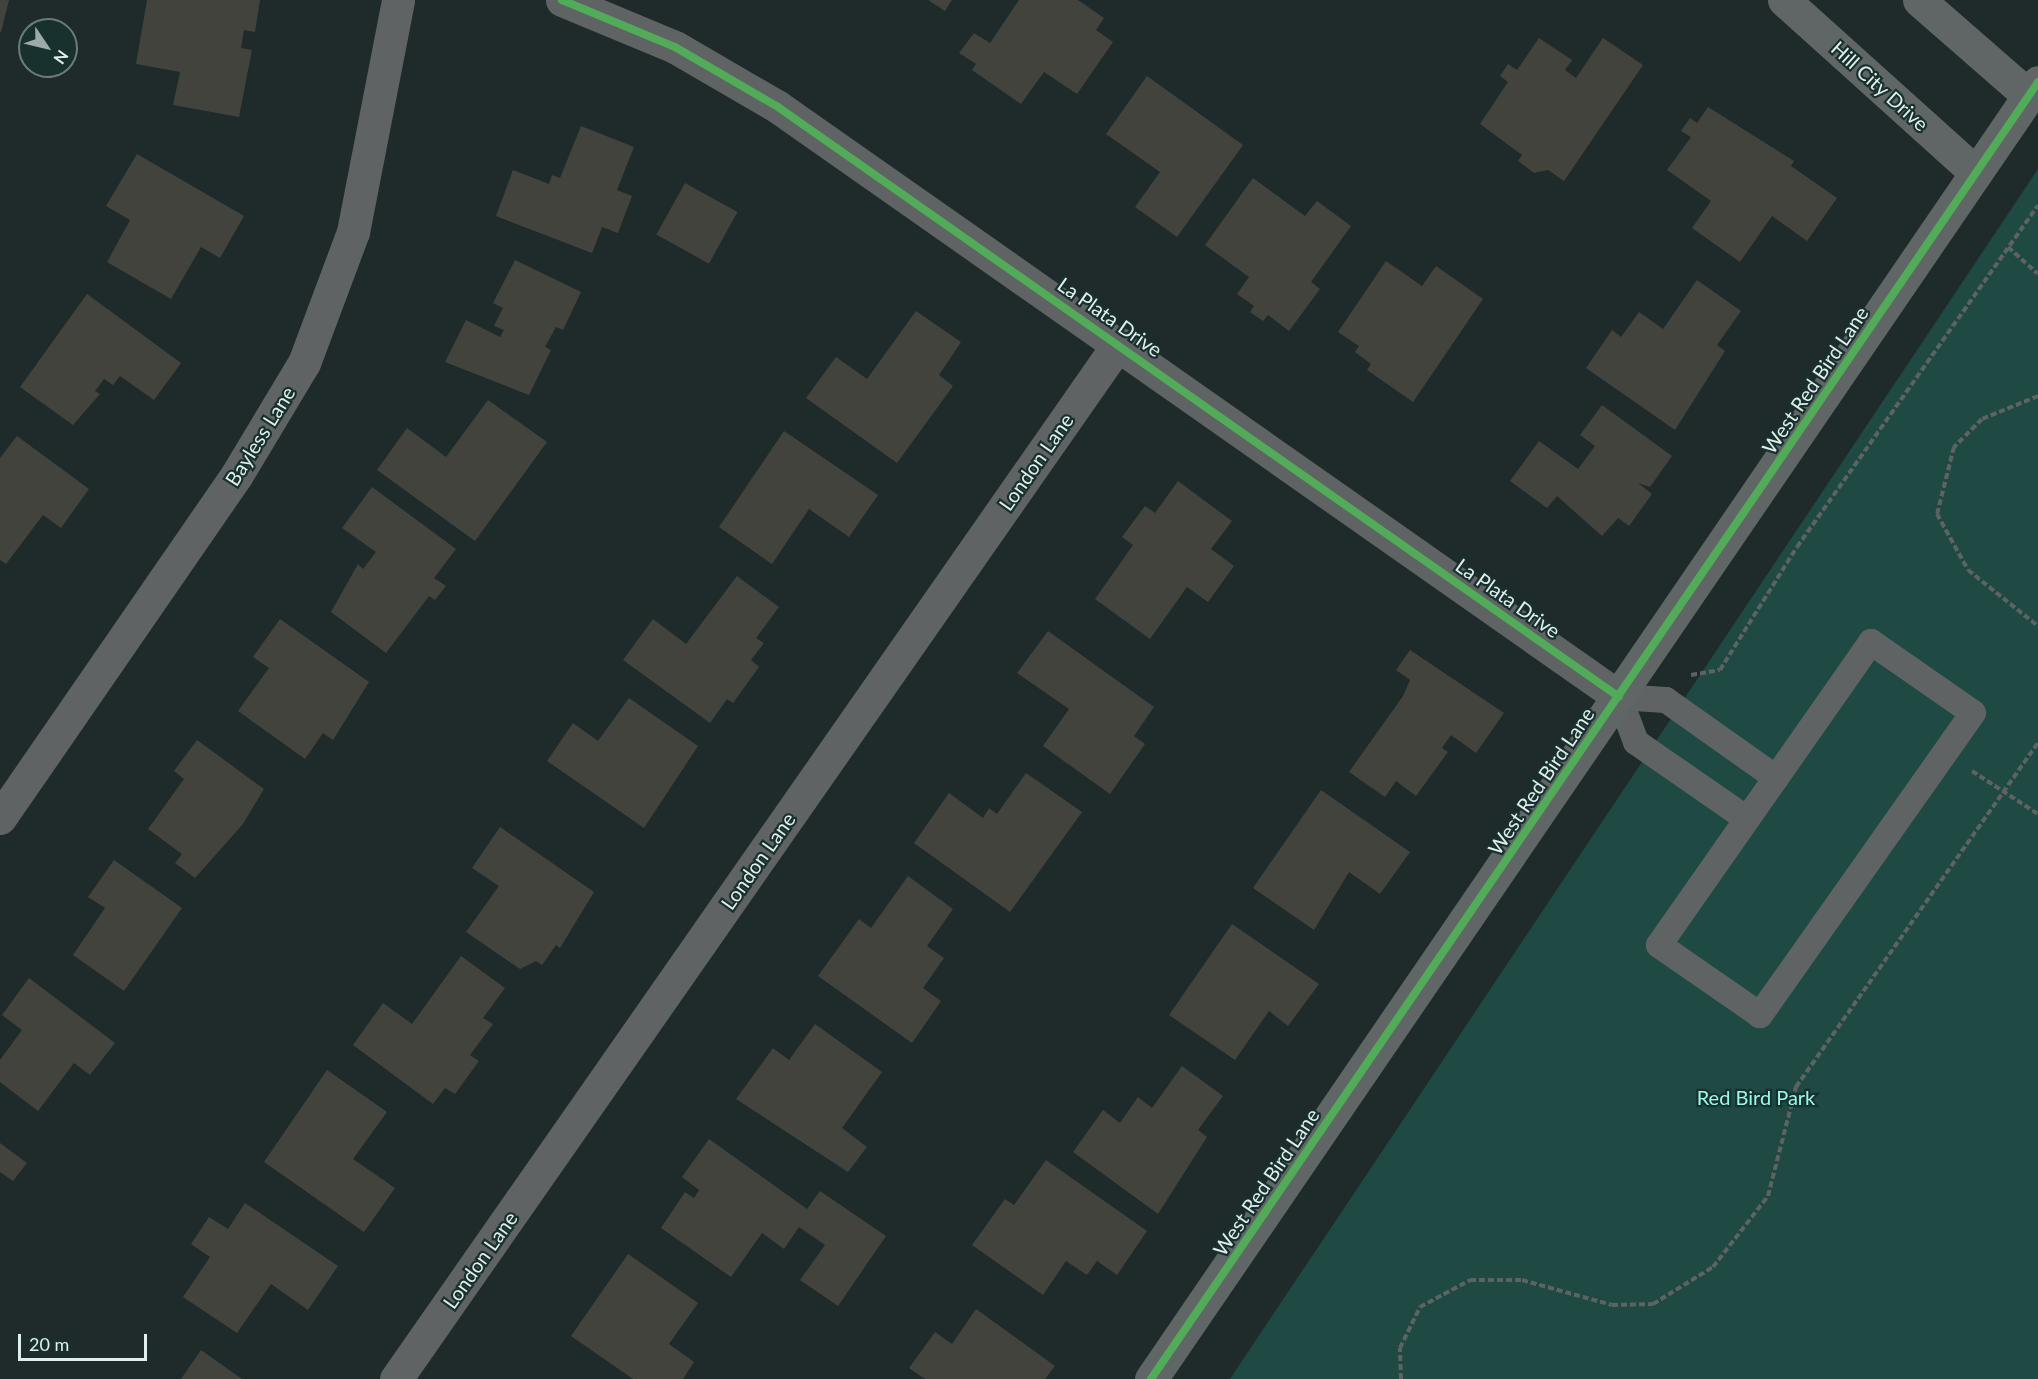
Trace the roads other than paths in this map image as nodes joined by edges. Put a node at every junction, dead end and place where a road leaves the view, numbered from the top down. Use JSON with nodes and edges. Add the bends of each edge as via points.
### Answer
{"nodes":[{"id":1,"x":398,"y":0,"type":"edge"},
{"id":2,"x":562,"y":0,"type":"edge"},
{"id":3,"x":1784,"y":0,"type":"edge"},
{"id":4,"x":1919,"y":0,"type":"edge"},
{"id":5,"x":2034,"y":89,"type":"edge"},
{"id":6,"x":1976,"y":173,"type":"junction"},
{"id":7,"x":1119,"y":343,"type":"junction"},
{"id":8,"x":1619,"y":697,"type":"junction"},
{"id":9,"x":1776,"y":778,"type":"junction"},
{"id":10,"x":0,"y":818,"type":"edge"},
{"id":11,"x":1748,"y":819,"type":"junction"},
{"id":12,"x":396,"y":1379,"type":"edge"},
{"id":13,"x":1151,"y":1379,"type":"edge"}],
"edges":[{"from":1,"to":10,"type":"street","name":"Bayless Lane","via":[[353,232],[304,363],[236,476]]},
{"from":2,"to":7,"type":"street","name":"La Plata Drive","via":[[675,48],[778,107]]},
{"from":3,"to":6,"type":"street","name":"Hill City Drive"},
{"from":4,"to":5,"type":"street"},
{"from":5,"to":6,"type":"street","name":"West Red Bird Lane"},
{"from":6,"to":8,"type":"street","name":"West Red Bird Lane"},
{"from":7,"to":8,"type":"street","name":"La Plata Drive"},
{"from":7,"to":12,"type":"street","name":"London Lane"},
{"from":8,"to":9,"type":"lane","via":[[1666,700]]},
{"from":8,"to":11,"type":"lane","via":[[1636,742]]},
{"from":8,"to":13,"type":"street","name":"West Red Bird Lane"},
{"from":9,"to":11,"type":"lane"},
{"from":9,"to":11,"type":"lane","via":[[1871,642],[1973,713],[1760,1015],[1659,945]]}]}
